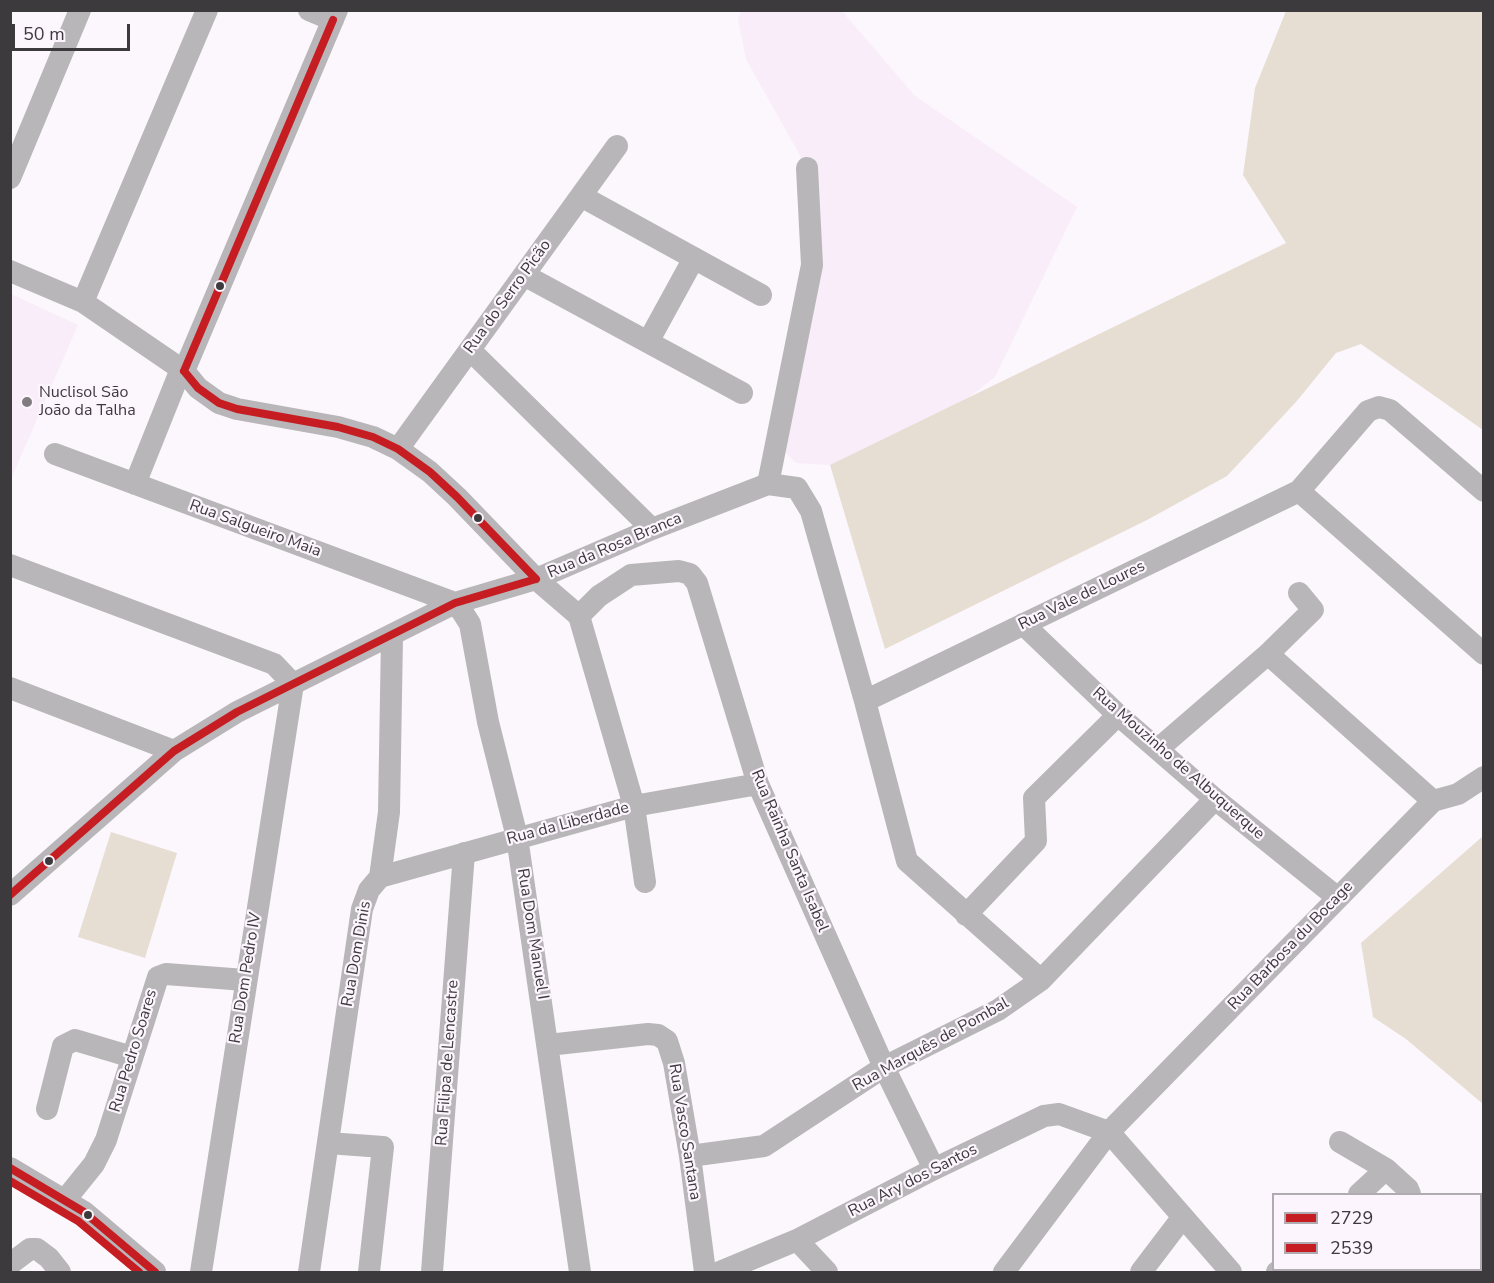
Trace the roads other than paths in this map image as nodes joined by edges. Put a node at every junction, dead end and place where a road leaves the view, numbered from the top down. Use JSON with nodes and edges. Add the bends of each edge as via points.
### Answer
{"nodes":[{"id":1,"x":80,"y":10,"type":"edge"},
{"id":2,"x":207,"y":10,"type":"edge"},
{"id":3,"x":309,"y":10,"type":"edge"},
{"id":4,"x":335,"y":15,"type":"edge"},
{"id":5,"x":617,"y":146,"type":"dead end"},
{"id":6,"x":807,"y":168,"type":"dead end"},
{"id":7,"x":10,"y":178,"type":"edge"},
{"id":8,"x":581,"y":196,"type":"junction"},
{"id":9,"x":694,"y":258,"type":"junction"},
{"id":10,"x":10,"y":271,"type":"edge"},
{"id":11,"x":524,"y":275,"type":"junction"},
{"id":12,"x":761,"y":295,"type":"dead end"},
{"id":13,"x":83,"y":302,"type":"junction"},
{"id":14,"x":648,"y":342,"type":"junction"},
{"id":15,"x":470,"y":350,"type":"junction"},
{"id":16,"x":182,"y":370,"type":"junction"},
{"id":17,"x":742,"y":393,"type":"dead end"},
{"id":18,"x":398,"y":449,"type":"junction"},
{"id":19,"x":55,"y":454,"type":"dead end"},
{"id":20,"x":135,"y":484,"type":"junction"},
{"id":21,"x":768,"y":484,"type":"junction"},
{"id":22,"x":1299,"y":491,"type":"junction"},
{"id":23,"x":1484,"y":491,"type":"edge"},
{"id":24,"x":652,"y":529,"type":"junction"},
{"id":25,"x":10,"y":565,"type":"edge"},
{"id":26,"x":536,"y":579,"type":"junction"},
{"id":27,"x":1299,"y":593,"type":"dead end"},
{"id":28,"x":455,"y":603,"type":"junction"},
{"id":29,"x":579,"y":616,"type":"junction"},
{"id":30,"x":1023,"y":624,"type":"junction"},
{"id":31,"x":392,"y":637,"type":"junction"},
{"id":32,"x":1268,"y":654,"type":"junction"},
{"id":33,"x":1484,"y":654,"type":"edge"},
{"id":34,"x":293,"y":684,"type":"junction"},
{"id":35,"x":10,"y":688,"type":"edge"},
{"id":36,"x":865,"y":701,"type":"junction"},
{"id":37,"x":1118,"y":715,"type":"junction"},
{"id":38,"x":1158,"y":749,"type":"junction"},
{"id":39,"x":174,"y":751,"type":"junction"},
{"id":40,"x":1484,"y":777,"type":"edge"},
{"id":41,"x":758,"y":784,"type":"junction"},
{"id":42,"x":1215,"y":799,"type":"junction"},
{"id":43,"x":1433,"y":801,"type":"junction"},
{"id":44,"x":633,"y":806,"type":"junction"},
{"id":45,"x":517,"y":837,"type":"junction"},
{"id":46,"x":464,"y":853,"type":"junction"},
{"id":47,"x":380,"y":877,"type":"junction"},
{"id":48,"x":645,"y":882,"type":"dead end"},
{"id":49,"x":10,"y":895,"type":"edge"},
{"id":50,"x":1338,"y":898,"type":"junction"},
{"id":51,"x":966,"y":915,"type":"junction"},
{"id":52,"x":245,"y":980,"type":"junction"},
{"id":53,"x":1041,"y":980,"type":"junction"},
{"id":54,"x":548,"y":1045,"type":"junction"},
{"id":55,"x":132,"y":1057,"type":"junction"},
{"id":56,"x":884,"y":1067,"type":"junction"},
{"id":57,"x":47,"y":1109,"type":"dead end"},
{"id":58,"x":1109,"y":1132,"type":"junction"},
{"id":59,"x":1340,"y":1142,"type":"dead end"},
{"id":60,"x":328,"y":1143,"type":"junction"},
{"id":61,"x":690,"y":1156,"type":"junction"},
{"id":62,"x":10,"y":1167,"type":"edge"},
{"id":63,"x":934,"y":1169,"type":"junction"},
{"id":64,"x":1386,"y":1169,"type":"junction"},
{"id":65,"x":1360,"y":1193,"type":"edge"},
{"id":66,"x":1410,"y":1193,"type":"edge"},
{"id":67,"x":65,"y":1200,"type":"junction"},
{"id":68,"x":1182,"y":1218,"type":"junction"},
{"id":69,"x":797,"y":1240,"type":"junction"},
{"id":70,"x":10,"y":1264,"type":"edge"},
{"id":71,"x":60,"y":1272,"type":"edge"},
{"id":72,"x":155,"y":1272,"type":"edge"},
{"id":73,"x":201,"y":1272,"type":"edge"},
{"id":74,"x":309,"y":1272,"type":"edge"},
{"id":75,"x":369,"y":1272,"type":"edge"},
{"id":76,"x":432,"y":1272,"type":"edge"},
{"id":77,"x":580,"y":1272,"type":"edge"},
{"id":78,"x":705,"y":1272,"type":"edge"},
{"id":79,"x":720,"y":1272,"type":"edge"},
{"id":80,"x":827,"y":1272,"type":"edge"},
{"id":81,"x":1004,"y":1272,"type":"edge"},
{"id":82,"x":1141,"y":1272,"type":"edge"},
{"id":83,"x":1231,"y":1272,"type":"edge"}],
"edges":[{"from":1,"to":7,"type":"street"},
{"from":2,"to":13,"type":"street"},
{"from":3,"to":4,"type":"street"},
{"from":4,"to":16,"type":"street"},
{"from":5,"to":8,"type":"street","name":"Rua do Serro Picão"},
{"from":6,"to":21,"type":"street","via":[[812,265]]},
{"from":8,"to":9,"type":"street"},
{"from":8,"to":11,"type":"street","name":"Rua do Serro Picão"},
{"from":9,"to":12,"type":"street"},
{"from":9,"to":14,"type":"street"},
{"from":10,"to":13,"type":"street"},
{"from":11,"to":14,"type":"street"},
{"from":11,"to":15,"type":"street","name":"Rua do Serro Picão"},
{"from":13,"to":16,"type":"street"},
{"from":14,"to":17,"type":"street"},
{"from":15,"to":18,"type":"street","name":"Rua do Serro Picão"},
{"from":15,"to":24,"type":"street"},
{"from":16,"to":18,"type":"street","via":[[198,388],[237,409],[338,427]]},
{"from":16,"to":20,"type":"street"},
{"from":18,"to":26,"type":"street","via":[[457,497]]},
{"from":19,"to":20,"type":"street","name":"Rua Salgueiro Maia"},
{"from":20,"to":28,"type":"street","name":"Rua Salgueiro Maia"},
{"from":21,"to":24,"type":"street","name":"Rua da Rosa Branca"},
{"from":21,"to":36,"type":"street","via":[[797,488],[811,511]]},
{"from":22,"to":23,"type":"street","via":[[1368,411],[1379,407],[1390,410]]},
{"from":22,"to":30,"type":"street","name":"Rua Vale de Loures"},
{"from":22,"to":33,"type":"street"},
{"from":24,"to":26,"type":"street","name":"Rua da Rosa Branca"},
{"from":25,"to":34,"type":"street","via":[[274,664]]},
{"from":26,"to":28,"type":"street","name":"Rua da Rosa Branca"},
{"from":26,"to":29,"type":"street"},
{"from":27,"to":32,"type":"street","via":[[1313,609]]},
{"from":28,"to":31,"type":"street","name":"Rua da Rosa Branca"},
{"from":28,"to":45,"type":"street","name":"Rua Dom Manuel I","via":[[470,624],[488,722]]},
{"from":29,"to":41,"type":"street","name":"Rua Rainha Santa Isabel","via":[[599,596],[631,575],[679,571],[690,574],[697,583]]},
{"from":29,"to":44,"type":"street"},
{"from":30,"to":36,"type":"street","name":"Rua Vale de Loures"},
{"from":30,"to":37,"type":"street","name":"Rua Mouzinho de Albuquerque"},
{"from":31,"to":34,"type":"street","name":"Rua da Rosa Branca"},
{"from":31,"to":47,"type":"street","name":"Rua Dom Dinis","via":[[389,812]]},
{"from":32,"to":38,"type":"street"},
{"from":32,"to":43,"type":"street"},
{"from":34,"to":39,"type":"street","name":"Rua da Rosa Branca","via":[[237,712]]},
{"from":34,"to":52,"type":"street","name":"Rua Dom Pedro IV"},
{"from":35,"to":39,"type":"street"},
{"from":36,"to":51,"type":"street","via":[[907,861]]},
{"from":37,"to":38,"type":"street","name":"Rua Mouzinho de Albuquerque"},
{"from":37,"to":51,"type":"street","via":[[1035,798],[1036,841]]},
{"from":38,"to":42,"type":"street","name":"Rua Mouzinho de Albuquerque"},
{"from":39,"to":49,"type":"street","name":"Rua da Rosa Branca"},
{"from":40,"to":43,"type":"street","name":"Rua Barbosa du Bocage","via":[[1458,794]]},
{"from":41,"to":44,"type":"street","name":"Rua da Liberdade"},
{"from":41,"to":56,"type":"street","name":"Rua Rainha Santa Isabel"},
{"from":42,"to":50,"type":"street","name":"Rua Mouzinho de Albuquerque"},
{"from":42,"to":53,"type":"street","name":"Rua Marquês de Pombal"},
{"from":43,"to":50,"type":"street","name":"Rua Barbosa du Bocage"},
{"from":44,"to":45,"type":"street","name":"Rua da Liberdade"},
{"from":44,"to":48,"type":"street"},
{"from":45,"to":46,"type":"street","name":"Rua da Liberdade"},
{"from":45,"to":54,"type":"street","name":"Rua Dom Manuel I"},
{"from":46,"to":47,"type":"street","name":"Rua da Liberdade"},
{"from":46,"to":76,"type":"street","name":"Rua Filipa de Lencastre"},
{"from":47,"to":60,"type":"street","name":"Rua Dom Dinis","via":[[369,890],[362,909]]},
{"from":50,"to":58,"type":"street","name":"Rua Barbosa du Bocage"},
{"from":51,"to":53,"type":"street"},
{"from":52,"to":55,"type":"street","name":"Rua Pedro Soares","via":[[166,974],[158,977]]},
{"from":52,"to":73,"type":"street","name":"Rua Dom Pedro IV"},
{"from":53,"to":56,"type":"street","name":"Rua Marquês de Pombal","via":[[998,1010]]},
{"from":54,"to":61,"type":"street","name":"Rua Vasco Santana","via":[[648,1034],[667,1041]]},
{"from":54,"to":77,"type":"street","name":"Rua Dom Manuel I"},
{"from":55,"to":57,"type":"street","via":[[75,1040],[63,1046]]},
{"from":55,"to":67,"type":"street","name":"Rua Pedro Soares","via":[[106,1140],[94,1164]]},
{"from":56,"to":61,"type":"street","name":"Rua Marquês de Pombal","via":[[764,1146]]},
{"from":56,"to":63,"type":"street","name":"Rua Rainha Santa Isabel"},
{"from":58,"to":63,"type":"street","name":"Rua Ary dos Santos","via":[[1072,1117],[1044,1116]]},
{"from":58,"to":68,"type":"street"},
{"from":58,"to":81,"type":"street","name":"Rua Barbosa du Bocage"},
{"from":59,"to":64,"type":"street"},
{"from":60,"to":74,"type":"street","name":"Rua Dom Dinis"},
{"from":60,"to":75,"type":"street","via":[[383,1147]]},
{"from":61,"to":78,"type":"street","name":"Rua Vasco Santana"},
{"from":62,"to":67,"type":"street"},
{"from":63,"to":69,"type":"street","name":"Rua Ary dos Santos"},
{"from":64,"to":65,"type":"street"},
{"from":64,"to":66,"type":"street"},
{"from":67,"to":72,"type":"street","via":[[101,1224]]},
{"from":68,"to":82,"type":"street"},
{"from":68,"to":83,"type":"street"},
{"from":69,"to":79,"type":"street","name":"Rua Ary dos Santos"},
{"from":69,"to":80,"type":"street"},
{"from":70,"to":71,"type":"street","via":[[30,1249],[37,1249]]}]}
